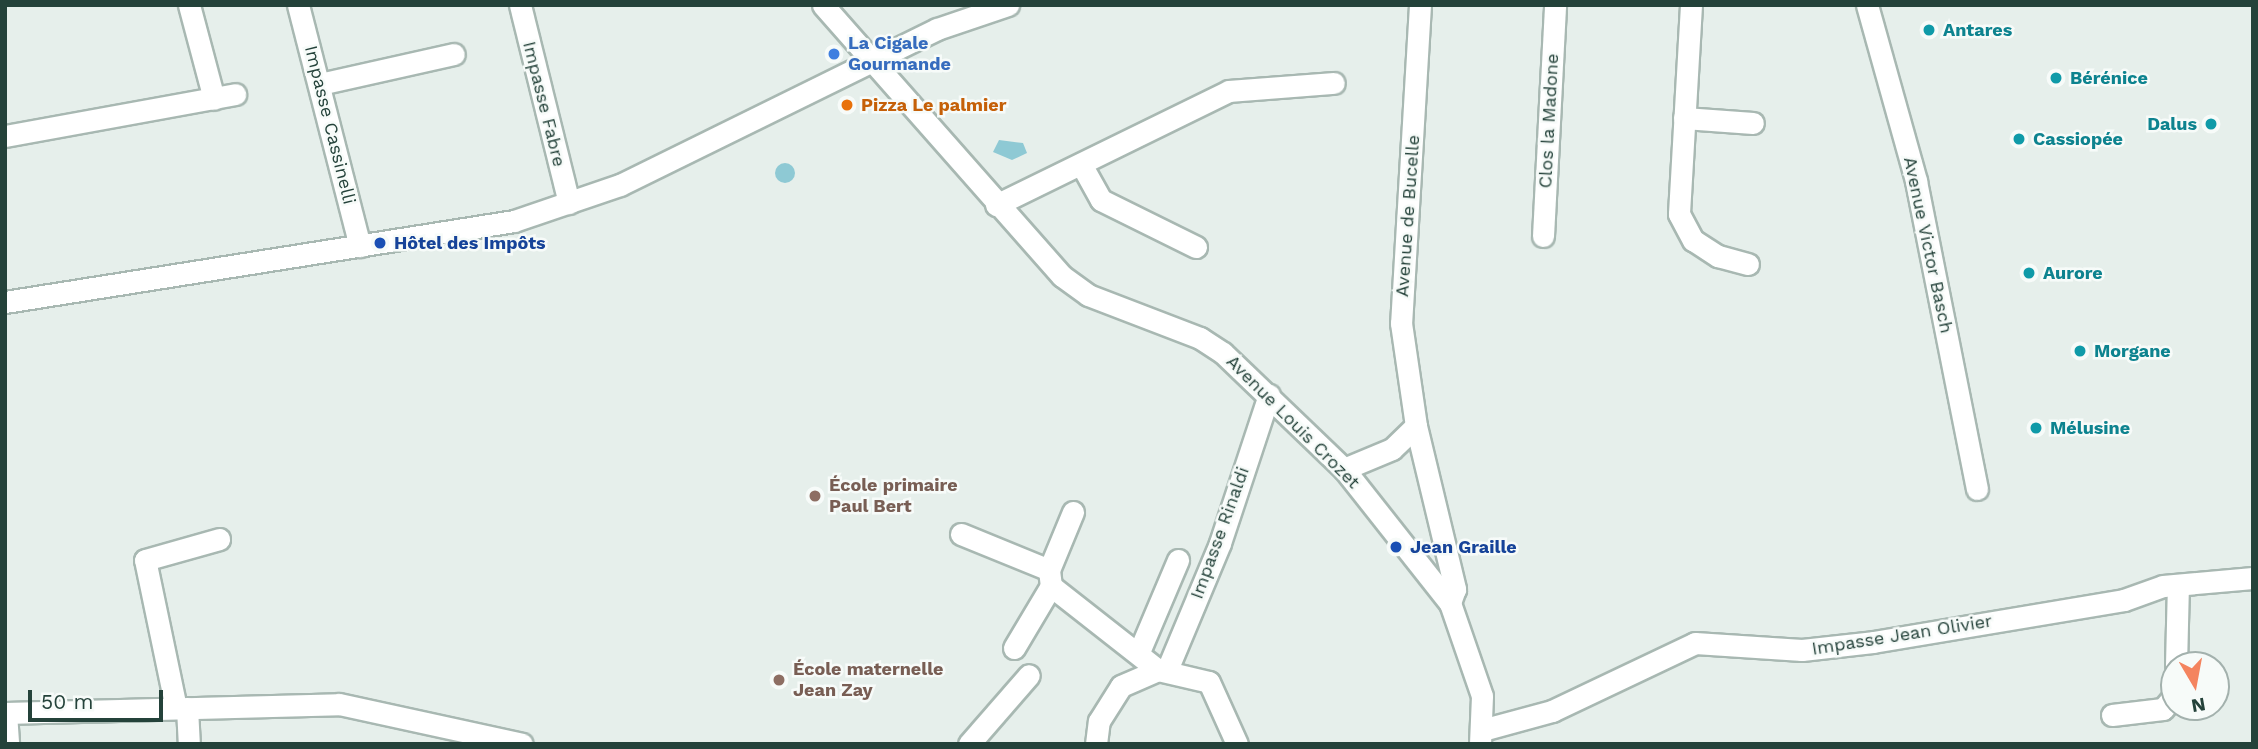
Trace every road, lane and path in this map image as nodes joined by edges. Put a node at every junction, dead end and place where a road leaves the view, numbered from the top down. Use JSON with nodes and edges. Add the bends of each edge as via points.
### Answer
{"nodes":[{"id":1,"x":189,"y":5,"type":"edge"},
{"id":2,"x":298,"y":5,"type":"edge"},
{"id":3,"x":520,"y":5,"type":"edge"},
{"id":4,"x":823,"y":5,"type":"edge"},
{"id":5,"x":1008,"y":5,"type":"edge"},
{"id":6,"x":1420,"y":5,"type":"edge"},
{"id":7,"x":1555,"y":5,"type":"edge"},
{"id":8,"x":1691,"y":5,"type":"edge"},
{"id":9,"x":1867,"y":5,"type":"edge"},
{"id":10,"x":454,"y":54,"type":"dead end"},
{"id":11,"x":871,"y":61,"type":"junction"},
{"id":12,"x":1334,"y":83,"type":"dead end"},
{"id":13,"x":320,"y":84,"type":"junction"},
{"id":14,"x":1684,"y":118,"type":"junction"},
{"id":15,"x":1753,"y":123,"type":"dead end"},
{"id":16,"x":5,"y":136,"type":"edge"},
{"id":17,"x":1081,"y":164,"type":"junction"},
{"id":18,"x":569,"y":203,"type":"junction"},
{"id":19,"x":996,"y":205,"type":"junction"},
{"id":20,"x":1543,"y":236,"type":"dead end"},
{"id":21,"x":360,"y":246,"type":"junction"},
{"id":22,"x":1196,"y":247,"type":"dead end"},
{"id":23,"x":1748,"y":264,"type":"dead end"},
{"id":24,"x":5,"y":302,"type":"edge"},
{"id":25,"x":1269,"y":395,"type":"junction"},
{"id":26,"x":1416,"y":426,"type":"junction"},
{"id":27,"x":1344,"y":469,"type":"junction"},
{"id":28,"x":1977,"y":489,"type":"dead end"},
{"id":29,"x":1073,"y":512,"type":"dead end"},
{"id":30,"x":961,"y":534,"type":"dead end"},
{"id":31,"x":219,"y":538,"type":"dead end"},
{"id":32,"x":1178,"y":560,"type":"dead end"},
{"id":33,"x":1050,"y":578,"type":"junction"},
{"id":34,"x":2253,"y":578,"type":"edge"},
{"id":35,"x":2178,"y":585,"type":"junction"},
{"id":36,"x":1450,"y":603,"type":"junction"},
{"id":37,"x":1014,"y":648,"type":"dead end"},
{"id":38,"x":2176,"y":651,"type":"edge"},
{"id":39,"x":1139,"y":652,"type":"junction"},
{"id":40,"x":1162,"y":670,"type":"junction"},
{"id":41,"x":1030,"y":675,"type":"dead end"},
{"id":42,"x":182,"y":708,"type":"junction"},
{"id":43,"x":2160,"y":709,"type":"edge"},
{"id":44,"x":6,"y":713,"type":"edge"},
{"id":45,"x":2112,"y":715,"type":"dead end"},
{"id":46,"x":1481,"y":737,"type":"edge"},
{"id":47,"x":8,"y":744,"type":"edge"},
{"id":48,"x":189,"y":744,"type":"edge"},
{"id":49,"x":522,"y":744,"type":"edge"},
{"id":50,"x":969,"y":744,"type":"edge"},
{"id":51,"x":1096,"y":744,"type":"edge"},
{"id":52,"x":1237,"y":744,"type":"edge"}],
"edges":[{"from":1,"to":16,"type":"street","via":[[224,96]]},
{"from":2,"to":13,"type":"street","name":"Impasse Cassinelli"},
{"from":3,"to":18,"type":"street","name":"Impasse Fabre"},
{"from":4,"to":11,"type":"street","name":"Avenue Louis Crozet"},
{"from":5,"to":11,"type":"street"},
{"from":6,"to":26,"type":"street","name":"Avenue de Bucelle","via":[[1401,323]]},
{"from":7,"to":20,"type":"street","name":"Clos la Madone"},
{"from":8,"to":14,"type":"street"},
{"from":9,"to":28,"type":"street","name":"Avenue Victor Basch","via":[[1916,181]]},
{"from":10,"to":13,"type":"street"},
{"from":11,"to":18,"type":"street","via":[[703,147]]},
{"from":11,"to":19,"type":"street","name":"Avenue Louis Crozet"},
{"from":12,"to":17,"type":"street","via":[[1229,91]]},
{"from":13,"to":21,"type":"street","name":"Impasse Cassinelli"},
{"from":14,"to":15,"type":"street"},
{"from":14,"to":23,"type":"street","via":[[1679,214],[1693,240],[1718,256]]},
{"from":17,"to":19,"type":"street"},
{"from":17,"to":22,"type":"street","via":[[1101,200]]},
{"from":18,"to":21,"type":"street","via":[[514,221]]},
{"from":19,"to":25,"type":"street","name":"Avenue Louis Crozet","via":[[1088,295],[1200,338]]},
{"from":21,"to":24,"type":"street"},
{"from":25,"to":27,"type":"street","name":"Avenue Louis Crozet"},
{"from":25,"to":40,"type":"street","name":"Impasse Rinaldi","via":[[1220,543]]},
{"from":26,"to":27,"type":"street","via":[[1392,449]]},
{"from":26,"to":36,"type":"street","name":"Avenue de Bucelle","via":[[1455,589]]},
{"from":27,"to":36,"type":"street","name":"Avenue Louis Crozet"},
{"from":29,"to":33,"type":"street"},
{"from":30,"to":33,"type":"street"},
{"from":31,"to":42,"type":"street","via":[[145,560]]},
{"from":32,"to":39,"type":"street"},
{"from":33,"to":37,"type":"street"},
{"from":33,"to":39,"type":"street"},
{"from":34,"to":35,"type":"street","name":"Impasse Jean Olivier"},
{"from":35,"to":38,"type":"street"},
{"from":35,"to":46,"type":"street","name":"Impasse Jean Olivier","via":[[1873,642],[1802,650],[1695,643],[1552,711]]},
{"from":36,"to":46,"type":"street","name":"Avenue Louis Crozet","via":[[1471,650]]},
{"from":39,"to":40,"type":"street"},
{"from":40,"to":51,"type":"street","via":[[1121,686],[1099,721]]},
{"from":40,"to":52,"type":"street","via":[[1209,682]]},
{"from":41,"to":50,"type":"street"},
{"from":42,"to":44,"type":"street"},
{"from":42,"to":48,"type":"street"},
{"from":42,"to":49,"type":"street","via":[[339,704]]},
{"from":43,"to":45,"type":"street"},
{"from":44,"to":47,"type":"street"}]}
